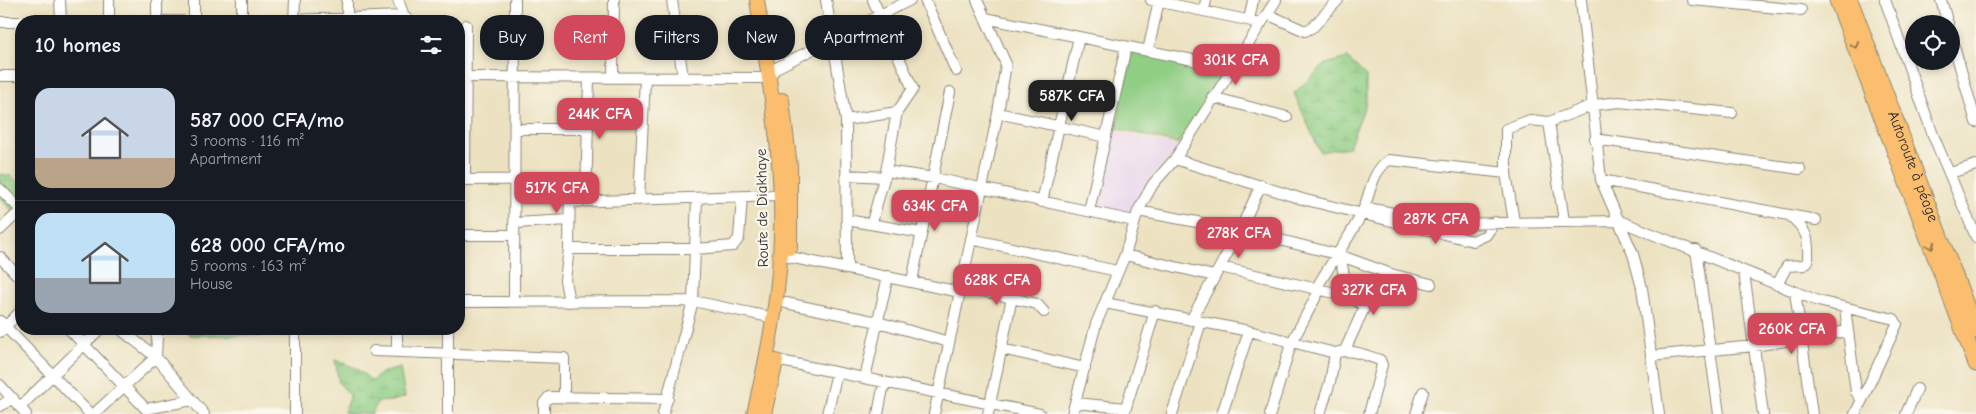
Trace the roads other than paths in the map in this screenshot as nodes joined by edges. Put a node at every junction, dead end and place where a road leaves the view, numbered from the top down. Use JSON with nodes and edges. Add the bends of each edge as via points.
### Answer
{"nodes":[{"id":1,"x":60,"y":0,"type":"edge"},
{"id":2,"x":109,"y":0,"type":"edge"},
{"id":3,"x":157,"y":0,"type":"edge"},
{"id":4,"x":194,"y":0,"type":"edge"},
{"id":5,"x":242,"y":0,"type":"edge"},
{"id":6,"x":295,"y":0,"type":"edge"},
{"id":7,"x":347,"y":0,"type":"edge"},
{"id":8,"x":398,"y":0,"type":"edge"},
{"id":9,"x":516,"y":0,"type":"edge"},
{"id":10,"x":614,"y":0,"type":"edge"},
{"id":11,"x":672,"y":0,"type":"edge"},
{"id":12,"x":757,"y":0,"type":"edge"},
{"id":13,"x":766,"y":0,"type":"edge"},
{"id":14,"x":826,"y":0,"type":"edge"},
{"id":15,"x":873,"y":0,"type":"edge"},
{"id":16,"x":910,"y":0,"type":"edge"},
{"id":17,"x":925,"y":0,"type":"edge"},
{"id":18,"x":977,"y":0,"type":"edge"},
{"id":19,"x":1253,"y":0,"type":"edge"},
{"id":20,"x":1276,"y":0,"type":"edge"},
{"id":21,"x":1338,"y":0,"type":"edge"},
{"id":22,"x":1581,"y":0,"type":"edge"},
{"id":23,"x":1692,"y":0,"type":"edge"},
{"id":24,"x":1837,"y":0,"type":"edge"},
{"id":25,"x":1850,"y":0,"type":"edge"},
{"id":26,"x":1885,"y":0,"type":"edge"},
{"id":27,"x":1941,"y":0,"type":"edge"},
{"id":28,"x":1156,"y":1,"type":"edge"},
{"id":29,"x":1205,"y":5,"type":"edge"},
{"id":30,"x":1801,"y":10,"type":"dead end"},
{"id":31,"x":61,"y":15,"type":"edge"},
{"id":32,"x":109,"y":15,"type":"edge"},
{"id":33,"x":157,"y":15,"type":"edge"},
{"id":34,"x":194,"y":15,"type":"edge"},
{"id":35,"x":242,"y":15,"type":"edge"},
{"id":36,"x":294,"y":15,"type":"edge"},
{"id":37,"x":347,"y":15,"type":"edge"},
{"id":38,"x":404,"y":15,"type":"edge"},
{"id":39,"x":829,"y":15,"type":"edge"},
{"id":40,"x":880,"y":15,"type":"joint"},
{"id":41,"x":1945,"y":15,"type":"edge"},
{"id":42,"x":985,"y":18,"type":"junction"},
{"id":43,"x":1264,"y":18,"type":"junction"},
{"id":44,"x":1249,"y":20,"type":"junction"},
{"id":45,"x":0,"y":22,"type":"edge"},
{"id":46,"x":15,"y":22,"type":"edge"},
{"id":47,"x":466,"y":25,"type":"dead end"},
{"id":48,"x":1079,"y":37,"type":"junction"},
{"id":49,"x":465,"y":38,"type":"edge"},
{"id":50,"x":1126,"y":47,"type":"junction"},
{"id":51,"x":1148,"y":51,"type":"junction"},
{"id":52,"x":805,"y":55,"type":"edge"},
{"id":53,"x":836,"y":60,"type":"edge"},
{"id":54,"x":900,"y":60,"type":"edge"},
{"id":55,"x":1960,"y":67,"type":"edge"},
{"id":56,"x":1233,"y":68,"type":"junction"},
{"id":57,"x":956,"y":71,"type":"dead end"},
{"id":58,"x":772,"y":73,"type":"junction"},
{"id":59,"x":0,"y":76,"type":"edge"},
{"id":60,"x":15,"y":76,"type":"edge"},
{"id":61,"x":465,"y":78,"type":"edge"},
{"id":62,"x":516,"y":78,"type":"junction"},
{"id":63,"x":588,"y":78,"type":"junction"},
{"id":64,"x":613,"y":78,"type":"junction"},
{"id":65,"x":645,"y":78,"type":"junction"},
{"id":66,"x":683,"y":78,"type":"junction"},
{"id":67,"x":950,"y":92,"type":"dead end"},
{"id":68,"x":1212,"y":98,"type":"junction"},
{"id":69,"x":1593,"y":105,"type":"junction"},
{"id":70,"x":897,"y":112,"type":"junction"},
{"id":71,"x":998,"y":113,"type":"junction"},
{"id":72,"x":1732,"y":113,"type":"dead end"},
{"id":73,"x":1287,"y":117,"type":"dead end"},
{"id":74,"x":846,"y":120,"type":"junction"},
{"id":75,"x":1549,"y":122,"type":"junction"},
{"id":76,"x":1976,"y":122,"type":"edge"},
{"id":77,"x":1059,"y":126,"type":"junction"},
{"id":78,"x":515,"y":129,"type":"junction"},
{"id":79,"x":587,"y":129,"type":"junction"},
{"id":80,"x":1106,"y":137,"type":"junction"},
{"id":81,"x":1595,"y":139,"type":"junction"},
{"id":82,"x":1175,"y":159,"type":"junction"},
{"id":83,"x":1976,"y":165,"type":"edge"},
{"id":84,"x":1800,"y":169,"type":"dead end"},
{"id":85,"x":1506,"y":173,"type":"junction"},
{"id":86,"x":846,"y":174,"type":"junction"},
{"id":87,"x":886,"y":174,"type":"junction"},
{"id":88,"x":1950,"y":174,"type":"junction"},
{"id":89,"x":934,"y":178,"type":"junction"},
{"id":90,"x":515,"y":179,"type":"junction"},
{"id":91,"x":570,"y":179,"type":"junction"},
{"id":92,"x":586,"y":179,"type":"junction"},
{"id":93,"x":465,"y":180,"type":"edge"},
{"id":94,"x":1601,"y":180,"type":"junction"},
{"id":95,"x":1261,"y":185,"type":"junction"},
{"id":96,"x":0,"y":189,"type":"edge"},
{"id":97,"x":982,"y":190,"type":"junction"},
{"id":98,"x":780,"y":196,"type":"junction"},
{"id":99,"x":742,"y":197,"type":"junction"},
{"id":100,"x":697,"y":198,"type":"junction"},
{"id":101,"x":639,"y":200,"type":"junction"},
{"id":102,"x":586,"y":201,"type":"junction"},
{"id":103,"x":570,"y":202,"type":"junction"},
{"id":104,"x":1042,"y":202,"type":"junction"},
{"id":105,"x":15,"y":204,"type":"edge"},
{"id":106,"x":1088,"y":211,"type":"junction"},
{"id":107,"x":1138,"y":211,"type":"junction"},
{"id":108,"x":1788,"y":214,"type":"junction"},
{"id":109,"x":1362,"y":215,"type":"junction"},
{"id":110,"x":15,"y":216,"type":"edge"},
{"id":111,"x":1972,"y":218,"type":"edge"},
{"id":112,"x":569,"y":220,"type":"junction"},
{"id":113,"x":847,"y":220,"type":"junction"},
{"id":114,"x":1816,"y":220,"type":"dead end"},
{"id":115,"x":1134,"y":221,"type":"junction"},
{"id":116,"x":1564,"y":221,"type":"junction"},
{"id":117,"x":1620,"y":221,"type":"junction"},
{"id":118,"x":872,"y":222,"type":"junction"},
{"id":119,"x":1495,"y":222,"type":"junction"},
{"id":120,"x":1514,"y":222,"type":"junction"},
{"id":121,"x":515,"y":223,"type":"junction"},
{"id":122,"x":0,"y":230,"type":"edge"},
{"id":123,"x":1240,"y":230,"type":"junction"},
{"id":124,"x":922,"y":233,"type":"junction"},
{"id":125,"x":465,"y":235,"type":"edge"},
{"id":126,"x":514,"y":235,"type":"junction"},
{"id":127,"x":1976,"y":237,"type":"edge"},
{"id":128,"x":972,"y":239,"type":"junction"},
{"id":129,"x":569,"y":249,"type":"junction"},
{"id":130,"x":695,"y":249,"type":"junction"},
{"id":131,"x":1696,"y":250,"type":"junction"},
{"id":132,"x":1125,"y":255,"type":"junction"},
{"id":133,"x":1338,"y":255,"type":"junction"},
{"id":134,"x":0,"y":257,"type":"edge"},
{"id":135,"x":789,"y":257,"type":"junction"},
{"id":136,"x":847,"y":267,"type":"junction"},
{"id":137,"x":1117,"y":271,"type":"junction"},
{"id":138,"x":1217,"y":272,"type":"junction"},
{"id":139,"x":1744,"y":272,"type":"junction"},
{"id":140,"x":15,"y":273,"type":"edge"},
{"id":141,"x":1391,"y":274,"type":"junction"},
{"id":142,"x":888,"y":276,"type":"junction"},
{"id":143,"x":912,"y":281,"type":"junction"},
{"id":144,"x":1431,"y":284,"type":"dead end"},
{"id":145,"x":1777,"y":285,"type":"junction"},
{"id":146,"x":961,"y":288,"type":"junction"},
{"id":147,"x":1318,"y":289,"type":"junction"},
{"id":148,"x":1795,"y":292,"type":"junction"},
{"id":149,"x":1012,"y":296,"type":"junction"},
{"id":150,"x":1348,"y":296,"type":"junction"},
{"id":151,"x":693,"y":301,"type":"junction"},
{"id":152,"x":465,"y":302,"type":"edge"},
{"id":153,"x":514,"y":302,"type":"junction"},
{"id":154,"x":569,"y":302,"type":"junction"},
{"id":155,"x":786,"y":303,"type":"junction"},
{"id":156,"x":1105,"y":303,"type":"junction"},
{"id":157,"x":1365,"y":306,"type":"junction"},
{"id":158,"x":1845,"y":308,"type":"junction"},
{"id":159,"x":1156,"y":311,"type":"junction"},
{"id":160,"x":1044,"y":312,"type":"dead end"},
{"id":161,"x":15,"y":316,"type":"edge"},
{"id":162,"x":774,"y":318,"type":"junction"},
{"id":163,"x":1196,"y":321,"type":"junction"},
{"id":164,"x":878,"y":322,"type":"junction"},
{"id":165,"x":2,"y":326,"type":"edge"},
{"id":166,"x":1250,"y":331,"type":"junction"},
{"id":167,"x":1848,"y":331,"type":"junction"},
{"id":168,"x":1976,"y":331,"type":"edge"},
{"id":169,"x":75,"y":335,"type":"edge"},
{"id":170,"x":94,"y":335,"type":"edge"},
{"id":171,"x":128,"y":335,"type":"edge"},
{"id":172,"x":156,"y":335,"type":"edge"},
{"id":173,"x":295,"y":335,"type":"edge"},
{"id":174,"x":396,"y":335,"type":"edge"},
{"id":175,"x":448,"y":335,"type":"edge"},
{"id":176,"x":1802,"y":338,"type":"junction"},
{"id":177,"x":949,"y":342,"type":"junction"},
{"id":178,"x":84,"y":344,"type":"junction"},
{"id":179,"x":1291,"y":344,"type":"junction"},
{"id":180,"x":1754,"y":346,"type":"junction"},
{"id":181,"x":1002,"y":349,"type":"junction"},
{"id":182,"x":374,"y":351,"type":"dead end"},
{"id":183,"x":397,"y":351,"type":"junction"},
{"id":184,"x":1340,"y":351,"type":"junction"},
{"id":185,"x":1710,"y":351,"type":"junction"},
{"id":186,"x":448,"y":352,"type":"junction"},
{"id":187,"x":1651,"y":356,"type":"junction"},
{"id":188,"x":156,"y":357,"type":"junction"},
{"id":189,"x":772,"y":359,"type":"junction"},
{"id":190,"x":1976,"y":364,"type":"edge"},
{"id":191,"x":1084,"y":368,"type":"junction"},
{"id":192,"x":837,"y":372,"type":"junction"},
{"id":193,"x":53,"y":375,"type":"junction"},
{"id":194,"x":865,"y":378,"type":"junction"},
{"id":195,"x":884,"y":383,"type":"junction"},
{"id":196,"x":0,"y":384,"type":"edge"},
{"id":197,"x":124,"y":386,"type":"junction"},
{"id":198,"x":1917,"y":389,"type":"dead end"},
{"id":199,"x":1423,"y":392,"type":"dead end"},
{"id":200,"x":938,"y":394,"type":"junction"},
{"id":201,"x":13,"y":398,"type":"junction"},
{"id":202,"x":564,"y":398,"type":"junction"},
{"id":203,"x":668,"y":399,"type":"junction"},
{"id":204,"x":192,"y":400,"type":"junction"},
{"id":205,"x":1862,"y":400,"type":"junction"},
{"id":206,"x":1076,"y":403,"type":"junction"},
{"id":207,"x":0,"y":406,"type":"edge"},
{"id":208,"x":990,"y":409,"type":"edge"},
{"id":209,"x":23,"y":410,"type":"edge"},
{"id":210,"x":1125,"y":411,"type":"edge"},
{"id":211,"x":84,"y":412,"type":"edge"},
{"id":212,"x":94,"y":414,"type":"edge"},
{"id":213,"x":204,"y":414,"type":"edge"},
{"id":214,"x":295,"y":414,"type":"edge"},
{"id":215,"x":448,"y":414,"type":"edge"},
{"id":216,"x":544,"y":414,"type":"edge"},
{"id":217,"x":663,"y":414,"type":"edge"},
{"id":218,"x":754,"y":414,"type":"edge"},
{"id":219,"x":764,"y":414,"type":"edge"},
{"id":220,"x":826,"y":414,"type":"edge"},
{"id":221,"x":878,"y":414,"type":"edge"},
{"id":222,"x":934,"y":414,"type":"edge"},
{"id":223,"x":1040,"y":414,"type":"edge"},
{"id":224,"x":1072,"y":414,"type":"edge"},
{"id":225,"x":1172,"y":414,"type":"edge"},
{"id":226,"x":1222,"y":414,"type":"edge"},
{"id":227,"x":1270,"y":414,"type":"edge"},
{"id":228,"x":1320,"y":414,"type":"edge"},
{"id":229,"x":1369,"y":414,"type":"edge"},
{"id":230,"x":1416,"y":414,"type":"edge"},
{"id":231,"x":1659,"y":414,"type":"edge"},
{"id":232,"x":1719,"y":414,"type":"edge"},
{"id":233,"x":1763,"y":414,"type":"edge"},
{"id":234,"x":1812,"y":414,"type":"edge"},
{"id":235,"x":1855,"y":414,"type":"edge"},
{"id":236,"x":1906,"y":414,"type":"edge"}],
"edges":[{"from":1,"to":31,"type":"street"},
{"from":2,"to":32,"type":"street"},
{"from":3,"to":33,"type":"street"},
{"from":4,"to":34,"type":"street"},
{"from":5,"to":35,"type":"street"},
{"from":6,"to":36,"type":"street"},
{"from":7,"to":37,"type":"street"},
{"from":8,"to":38,"type":"street"},
{"from":9,"to":62,"type":"street"},
{"from":10,"to":64,"type":"street"},
{"from":11,"to":66,"type":"street"},
{"from":12,"to":58,"type":"main road","name":"Route de Diakhaye"},
{"from":13,"to":58,"type":"main road","name":"Route de Diakhaye"},
{"from":14,"to":39,"type":"street"},
{"from":15,"to":40,"type":"street"},
{"from":16,"to":40,"type":"street"},
{"from":17,"to":57,"type":"street"},
{"from":18,"to":42,"type":"street"},
{"from":19,"to":44,"type":"street"},
{"from":20,"to":43,"type":"street"},
{"from":21,"to":43,"type":"street","via":[[1313,28],[1305,31]]},
{"from":22,"to":69,"type":"street"},
{"from":23,"to":30,"type":"street"},
{"from":24,"to":190,"type":"highway","one_way":true},
{"from":25,"to":168,"type":"highway","name":"Autoroute à péage"},
{"from":26,"to":88,"type":"street"},
{"from":27,"to":41,"type":"street"},
{"from":28,"to":29,"type":"street"},
{"from":28,"to":51,"type":"street"},
{"from":29,"to":44,"type":"street"},
{"from":42,"to":48,"type":"street"},
{"from":42,"to":71,"type":"street","via":[[1006,64]]},
{"from":43,"to":44,"type":"street"},
{"from":43,"to":56,"type":"street"},
{"from":45,"to":46,"type":"street"},
{"from":47,"to":49,"type":"street"},
{"from":48,"to":50,"type":"street"},
{"from":48,"to":77,"type":"street"},
{"from":50,"to":51,"type":"street"},
{"from":50,"to":80,"type":"street"},
{"from":51,"to":56,"type":"street"},
{"from":52,"to":58,"type":"street"},
{"from":53,"to":74,"type":"street"},
{"from":54,"to":70,"type":"street","via":[[913,89]]},
{"from":55,"to":76,"type":"street"},
{"from":56,"to":68,"type":"street"},
{"from":58,"to":66,"type":"street"},
{"from":58,"to":98,"type":"main road","name":"Route de Diakhaye"},
{"from":58,"to":135,"type":"main road","name":"Route de Diakhaye","via":[[790,167]]},
{"from":59,"to":60,"type":"street"},
{"from":61,"to":62,"type":"street"},
{"from":62,"to":63,"type":"street"},
{"from":62,"to":78,"type":"street"},
{"from":63,"to":64,"type":"street"},
{"from":63,"to":79,"type":"street"},
{"from":64,"to":65,"type":"street"},
{"from":65,"to":66,"type":"street"},
{"from":65,"to":101,"type":"street"},
{"from":67,"to":89,"type":"street"},
{"from":68,"to":73,"type":"street"},
{"from":68,"to":82,"type":"street"},
{"from":69,"to":72,"type":"street","via":[[1619,102]]},
{"from":69,"to":75,"type":"street"},
{"from":69,"to":81,"type":"street"},
{"from":70,"to":74,"type":"street"},
{"from":70,"to":87,"type":"street"},
{"from":71,"to":77,"type":"street"},
{"from":71,"to":97,"type":"street"},
{"from":74,"to":86,"type":"street"},
{"from":75,"to":85,"type":"street","via":[[1530,120],[1506,129]]},
{"from":75,"to":116,"type":"street"},
{"from":77,"to":80,"type":"street"},
{"from":77,"to":104,"type":"street"},
{"from":78,"to":79,"type":"street"},
{"from":78,"to":90,"type":"street"},
{"from":79,"to":92,"type":"street"},
{"from":80,"to":106,"type":"street"},
{"from":81,"to":84,"type":"street"},
{"from":81,"to":94,"type":"street"},
{"from":82,"to":95,"type":"street"},
{"from":82,"to":107,"type":"street","via":[[1153,184]]},
{"from":83,"to":88,"type":"street"},
{"from":85,"to":109,"type":"street","via":[[1389,160],[1378,172]]},
{"from":85,"to":120,"type":"street"},
{"from":86,"to":87,"type":"street"},
{"from":86,"to":113,"type":"street"},
{"from":87,"to":89,"type":"street"},
{"from":87,"to":118,"type":"street"},
{"from":88,"to":111,"type":"street"},
{"from":89,"to":97,"type":"street"},
{"from":89,"to":124,"type":"street"},
{"from":90,"to":91,"type":"street"},
{"from":90,"to":93,"type":"street"},
{"from":90,"to":121,"type":"street"},
{"from":91,"to":92,"type":"street"},
{"from":91,"to":103,"type":"street"},
{"from":92,"to":102,"type":"street"},
{"from":94,"to":108,"type":"street"},
{"from":94,"to":117,"type":"street"},
{"from":95,"to":109,"type":"street"},
{"from":95,"to":123,"type":"street"},
{"from":96,"to":105,"type":"street"},
{"from":97,"to":104,"type":"street"},
{"from":97,"to":128,"type":"street"},
{"from":98,"to":99,"type":"street"},
{"from":98,"to":162,"type":"main road","name":"Route de Diakhaye","via":[[780,255]]},
{"from":99,"to":100,"type":"street"},
{"from":99,"to":130,"type":"street","via":[[739,238],[733,246]]},
{"from":100,"to":101,"type":"street"},
{"from":100,"to":130,"type":"street"},
{"from":101,"to":102,"type":"street"},
{"from":102,"to":103,"type":"street"},
{"from":103,"to":112,"type":"street"},
{"from":104,"to":106,"type":"street"},
{"from":106,"to":115,"type":"street"},
{"from":107,"to":115,"type":"street"},
{"from":107,"to":123,"type":"street"},
{"from":108,"to":114,"type":"street"},
{"from":108,"to":145,"type":"street","via":[[1804,228],[1809,244],[1808,261],[1804,265],[1787,266]]},
{"from":109,"to":119,"type":"street","via":[[1373,209],[1447,224]]},
{"from":109,"to":119,"type":"street","via":[[1473,242],[1486,234]]},
{"from":109,"to":133,"type":"street"},
{"from":110,"to":122,"type":"street"},
{"from":111,"to":127,"type":"street"},
{"from":112,"to":121,"type":"street"},
{"from":112,"to":129,"type":"street"},
{"from":113,"to":118,"type":"street"},
{"from":113,"to":136,"type":"street"},
{"from":115,"to":132,"type":"street"},
{"from":116,"to":117,"type":"street"},
{"from":116,"to":120,"type":"street"},
{"from":117,"to":131,"type":"street"},
{"from":117,"to":187,"type":"street","via":[[1642,288]]},
{"from":118,"to":124,"type":"street"},
{"from":119,"to":120,"type":"street"},
{"from":121,"to":126,"type":"street"},
{"from":123,"to":133,"type":"street"},
{"from":123,"to":138,"type":"street"},
{"from":124,"to":143,"type":"street"},
{"from":125,"to":126,"type":"street"},
{"from":126,"to":153,"type":"street"},
{"from":128,"to":137,"type":"street"},
{"from":128,"to":146,"type":"street"},
{"from":129,"to":130,"type":"street"},
{"from":129,"to":154,"type":"street","via":[[565,280]]},
{"from":130,"to":151,"type":"street"},
{"from":131,"to":139,"type":"street"},
{"from":131,"to":185,"type":"street"},
{"from":132,"to":137,"type":"street"},
{"from":132,"to":138,"type":"street"},
{"from":133,"to":141,"type":"street"},
{"from":133,"to":147,"type":"street"},
{"from":133,"to":150,"type":"street"},
{"from":134,"to":140,"type":"street"},
{"from":135,"to":136,"type":"street"},
{"from":135,"to":155,"type":"main road","name":"Route de Diakhaye"},
{"from":136,"to":142,"type":"street"},
{"from":137,"to":156,"type":"street"},
{"from":138,"to":147,"type":"street"},
{"from":138,"to":163,"type":"street"},
{"from":139,"to":145,"type":"street"},
{"from":139,"to":180,"type":"street"},
{"from":141,"to":144,"type":"street"},
{"from":141,"to":157,"type":"street"},
{"from":142,"to":143,"type":"street"},
{"from":142,"to":164,"type":"street"},
{"from":143,"to":146,"type":"street"},
{"from":145,"to":148,"type":"street"},
{"from":146,"to":149,"type":"street"},
{"from":146,"to":177,"type":"street"},
{"from":147,"to":150,"type":"street"},
{"from":147,"to":179,"type":"street"},
{"from":148,"to":158,"type":"street"},
{"from":148,"to":176,"type":"street"},
{"from":149,"to":160,"type":"street","via":[[1037,304]]},
{"from":149,"to":181,"type":"street"},
{"from":150,"to":157,"type":"street"},
{"from":151,"to":154,"type":"street"},
{"from":151,"to":162,"type":"street"},
{"from":151,"to":203,"type":"street"},
{"from":152,"to":153,"type":"street"},
{"from":153,"to":154,"type":"street"},
{"from":155,"to":164,"type":"street"},
{"from":155,"to":189,"type":"main road","name":"Route de Diakhaye"},
{"from":156,"to":159,"type":"street"},
{"from":156,"to":191,"type":"street"},
{"from":157,"to":184,"type":"street"},
{"from":158,"to":167,"type":"street"},
{"from":158,"to":205,"type":"street","via":[[1894,319],[1897,324]]},
{"from":159,"to":163,"type":"street"},
{"from":159,"to":210,"type":"street"},
{"from":161,"to":165,"type":"street"},
{"from":162,"to":189,"type":"main road","name":"Route de Diakhaye"},
{"from":163,"to":166,"type":"street"},
{"from":163,"to":225,"type":"street"},
{"from":164,"to":177,"type":"street"},
{"from":164,"to":194,"type":"street"},
{"from":165,"to":193,"type":"street"},
{"from":166,"to":179,"type":"street"},
{"from":166,"to":226,"type":"street"},
{"from":167,"to":176,"type":"street"},
{"from":167,"to":205,"type":"street","via":[[1856,392]]},
{"from":169,"to":178,"type":"street"},
{"from":170,"to":178,"type":"street"},
{"from":171,"to":188,"type":"street"},
{"from":172,"to":188,"type":"street"},
{"from":173,"to":214,"type":"street"},
{"from":174,"to":183,"type":"street"},
{"from":175,"to":186,"type":"street"},
{"from":176,"to":180,"type":"street"},
{"from":176,"to":234,"type":"street"},
{"from":177,"to":200,"type":"street"},
{"from":178,"to":193,"type":"street"},
{"from":178,"to":197,"type":"street"},
{"from":179,"to":184,"type":"street"},
{"from":179,"to":227,"type":"street"},
{"from":180,"to":185,"type":"street"},
{"from":180,"to":233,"type":"street"},
{"from":181,"to":191,"type":"street"},
{"from":181,"to":208,"type":"street"},
{"from":182,"to":183,"type":"street"},
{"from":183,"to":186,"type":"street"},
{"from":184,"to":228,"type":"street"},
{"from":184,"to":229,"type":"street","via":[[1382,362]]},
{"from":185,"to":187,"type":"street"},
{"from":185,"to":232,"type":"street"},
{"from":186,"to":202,"type":"street","via":[[564,358]]},
{"from":186,"to":215,"type":"street"},
{"from":187,"to":231,"type":"street"},
{"from":188,"to":197,"type":"street"},
{"from":188,"to":204,"type":"street"},
{"from":189,"to":192,"type":"street"},
{"from":189,"to":218,"type":"main road","name":"Route de Diakhaye"},
{"from":189,"to":219,"type":"main road","name":"Route de Diakhaye"},
{"from":191,"to":206,"type":"street"},
{"from":192,"to":194,"type":"street"},
{"from":192,"to":220,"type":"street"},
{"from":193,"to":209,"type":"street"},
{"from":193,"to":211,"type":"street"},
{"from":194,"to":195,"type":"street"},
{"from":195,"to":200,"type":"street"},
{"from":195,"to":221,"type":"street"},
{"from":196,"to":201,"type":"street"},
{"from":197,"to":204,"type":"street","via":[[146,409]]},
{"from":197,"to":212,"type":"street"},
{"from":198,"to":236,"type":"street"},
{"from":199,"to":230,"type":"street"},
{"from":200,"to":208,"type":"street"},
{"from":200,"to":222,"type":"street"},
{"from":201,"to":207,"type":"street"},
{"from":201,"to":209,"type":"street"},
{"from":202,"to":203,"type":"street"},
{"from":202,"to":216,"type":"street","via":[[546,399]]},
{"from":203,"to":217,"type":"street"},
{"from":204,"to":213,"type":"street"},
{"from":205,"to":235,"type":"street"},
{"from":206,"to":210,"type":"street"},
{"from":206,"to":224,"type":"street"},
{"from":208,"to":223,"type":"street"}]}
